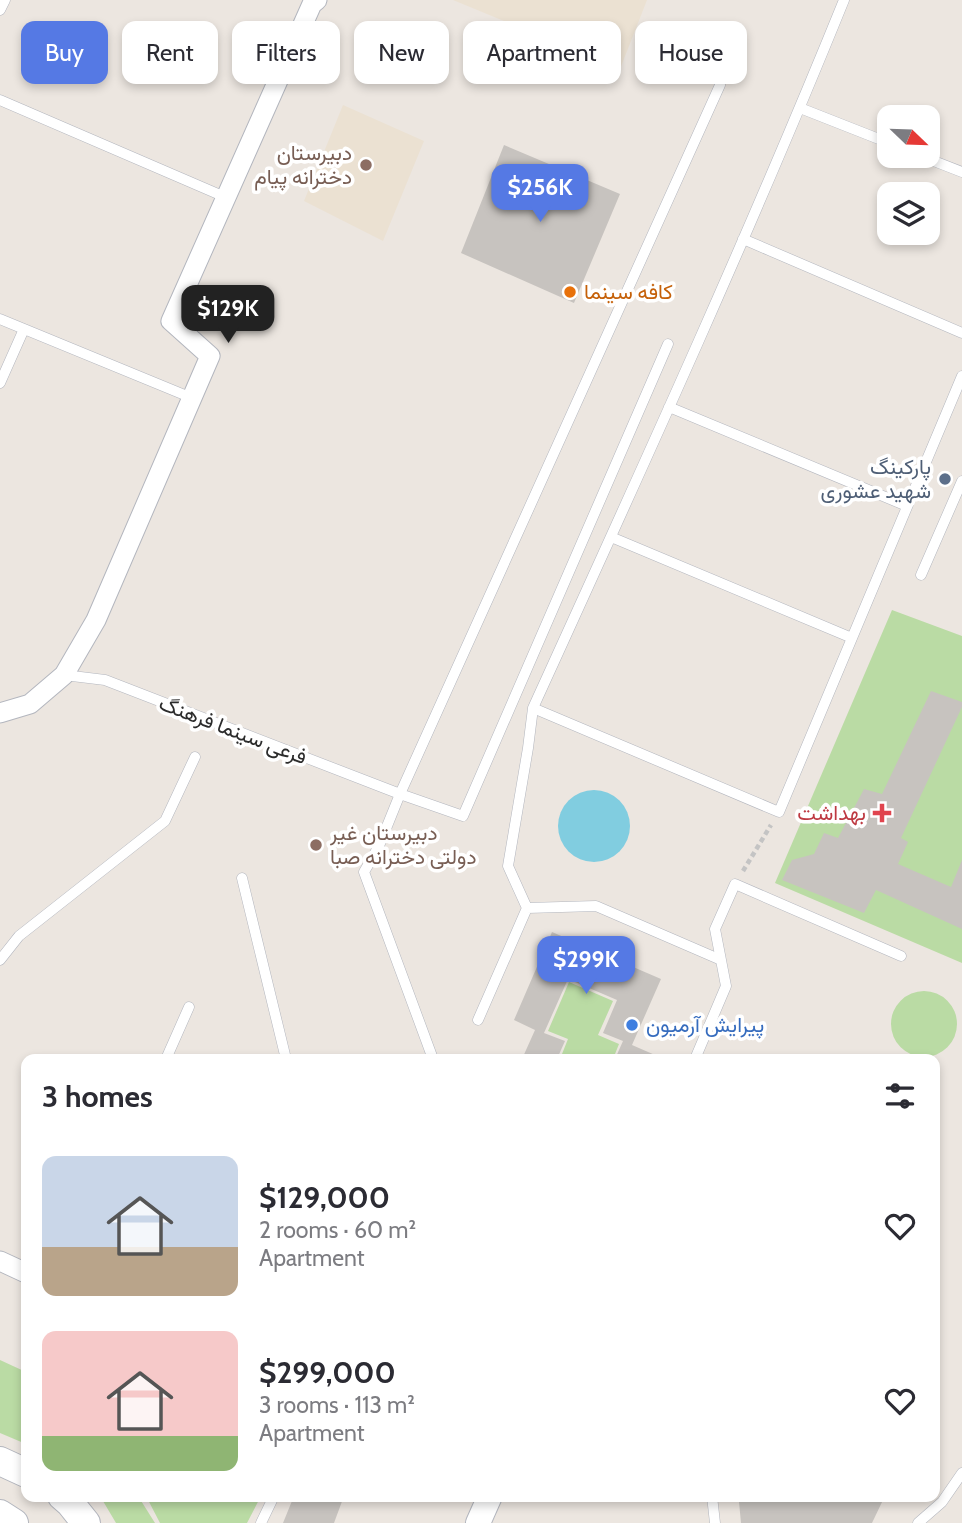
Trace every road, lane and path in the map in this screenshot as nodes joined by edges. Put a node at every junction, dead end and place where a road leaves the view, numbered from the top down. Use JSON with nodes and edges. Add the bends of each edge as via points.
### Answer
{"nodes":[{"id":1,"x":5,"y":0,"type":"edge"},
{"id":2,"x":845,"y":0,"type":"edge"},
{"id":3,"x":311,"y":1,"type":"edge"},
{"id":4,"x":0,"y":10,"type":"edge"},
{"id":5,"x":720,"y":85,"type":"dead end"},
{"id":6,"x":0,"y":100,"type":"edge"},
{"id":7,"x":800,"y":108,"type":"junction"},
{"id":8,"x":877,"y":138,"type":"edge"},
{"id":9,"x":940,"y":164,"type":"edge"},
{"id":10,"x":962,"y":172,"type":"edge"},
{"id":11,"x":225,"y":197,"type":"junction"},
{"id":12,"x":743,"y":239,"type":"junction"},
{"id":13,"x":0,"y":319,"type":"edge"},
{"id":14,"x":24,"y":329,"type":"junction"},
{"id":15,"x":962,"y":332,"type":"edge"},
{"id":16,"x":668,"y":344,"type":"dead end"},
{"id":17,"x":962,"y":376,"type":"edge"},
{"id":18,"x":0,"y":383,"type":"edge"},
{"id":19,"x":192,"y":398,"type":"junction"},
{"id":20,"x":669,"y":407,"type":"junction"},
{"id":21,"x":962,"y":481,"type":"edge"},
{"id":22,"x":907,"y":506,"type":"junction"},
{"id":23,"x":611,"y":537,"type":"junction"},
{"id":24,"x":921,"y":575,"type":"dead end"},
{"id":25,"x":852,"y":638,"type":"junction"},
{"id":26,"x":64,"y":675,"type":"junction"},
{"id":27,"x":533,"y":708,"type":"junction"},
{"id":28,"x":0,"y":713,"type":"edge"},
{"id":29,"x":195,"y":757,"type":"dead end"},
{"id":30,"x":400,"y":794,"type":"junction"},
{"id":31,"x":779,"y":812,"type":"junction"},
{"id":32,"x":242,"y":878,"type":"dead end"},
{"id":33,"x":735,"y":884,"type":"junction"},
{"id":34,"x":527,"y":908,"type":"junction"},
{"id":35,"x":901,"y":956,"type":"dead end"},
{"id":36,"x":0,"y":960,"type":"edge"},
{"id":37,"x":721,"y":960,"type":"junction"},
{"id":38,"x":189,"y":1007,"type":"dead end"},
{"id":39,"x":478,"y":1020,"type":"dead end"},
{"id":40,"x":168,"y":1054,"type":"edge"},
{"id":41,"x":285,"y":1054,"type":"edge"},
{"id":42,"x":431,"y":1054,"type":"edge"},
{"id":43,"x":697,"y":1054,"type":"edge"},
{"id":44,"x":0,"y":1261,"type":"edge"},
{"id":45,"x":21,"y":1271,"type":"edge"},
{"id":46,"x":0,"y":1461,"type":"edge"},
{"id":47,"x":21,"y":1471,"type":"edge"},
{"id":48,"x":962,"y":1473,"type":"edge"},
{"id":49,"x":69,"y":1502,"type":"edge"},
{"id":50,"x":271,"y":1502,"type":"edge"},
{"id":51,"x":487,"y":1502,"type":"edge"},
{"id":52,"x":713,"y":1502,"type":"edge"},
{"id":53,"x":0,"y":1514,"type":"edge"},
{"id":54,"x":14,"y":1523,"type":"edge"},
{"id":55,"x":86,"y":1523,"type":"edge"},
{"id":56,"x":261,"y":1523,"type":"edge"},
{"id":57,"x":478,"y":1523,"type":"edge"},
{"id":58,"x":715,"y":1523,"type":"edge"},
{"id":59,"x":918,"y":1523,"type":"edge"}],
"edges":[{"from":1,"to":4,"type":"lane"},
{"from":2,"to":7,"type":"lane"},
{"from":3,"to":11,"type":"street"},
{"from":5,"to":30,"type":"lane"},
{"from":6,"to":11,"type":"lane"},
{"from":7,"to":8,"type":"lane"},
{"from":7,"to":12,"type":"lane"},
{"from":9,"to":10,"type":"lane"},
{"from":11,"to":19,"type":"street","via":[[171,321],[210,355]]},
{"from":12,"to":15,"type":"lane"},
{"from":12,"to":20,"type":"lane"},
{"from":13,"to":14,"type":"lane"},
{"from":14,"to":18,"type":"lane"},
{"from":14,"to":19,"type":"lane"},
{"from":16,"to":30,"type":"lane","name":"فرعی سینما فرهنگ","via":[[463,816]]},
{"from":17,"to":22,"type":"lane"},
{"from":19,"to":26,"type":"street","via":[[96,620]]},
{"from":20,"to":22,"type":"lane"},
{"from":20,"to":23,"type":"lane"},
{"from":21,"to":24,"type":"lane"},
{"from":22,"to":25,"type":"lane"},
{"from":23,"to":25,"type":"lane"},
{"from":23,"to":27,"type":"lane"},
{"from":25,"to":31,"type":"lane"},
{"from":26,"to":28,"type":"street","via":[[30,704]]},
{"from":26,"to":30,"type":"lane","name":"فرعی سینما فرهنگ","via":[[105,680]]},
{"from":27,"to":31,"type":"lane"},
{"from":27,"to":34,"type":"lane","via":[[508,866]]},
{"from":29,"to":36,"type":"lane","via":[[165,821],[19,936]]},
{"from":30,"to":42,"type":"lane","via":[[364,872]]},
{"from":31,"to":33,"type":"path"},
{"from":32,"to":41,"type":"lane"},
{"from":33,"to":35,"type":"lane"},
{"from":33,"to":37,"type":"lane","via":[[715,929]]},
{"from":34,"to":37,"type":"lane","via":[[596,906]]},
{"from":34,"to":39,"type":"lane"},
{"from":37,"to":43,"type":"lane","via":[[726,986]]},
{"from":38,"to":40,"type":"lane"},
{"from":44,"to":45,"type":"street"},
{"from":46,"to":47,"type":"main road"},
{"from":48,"to":59,"type":"lane","via":[[942,1502]]},
{"from":49,"to":55,"type":"main road"},
{"from":50,"to":56,"type":"lane"},
{"from":51,"to":57,"type":"street"},
{"from":52,"to":58,"type":"lane"},
{"from":53,"to":54,"type":"main road"}]}
